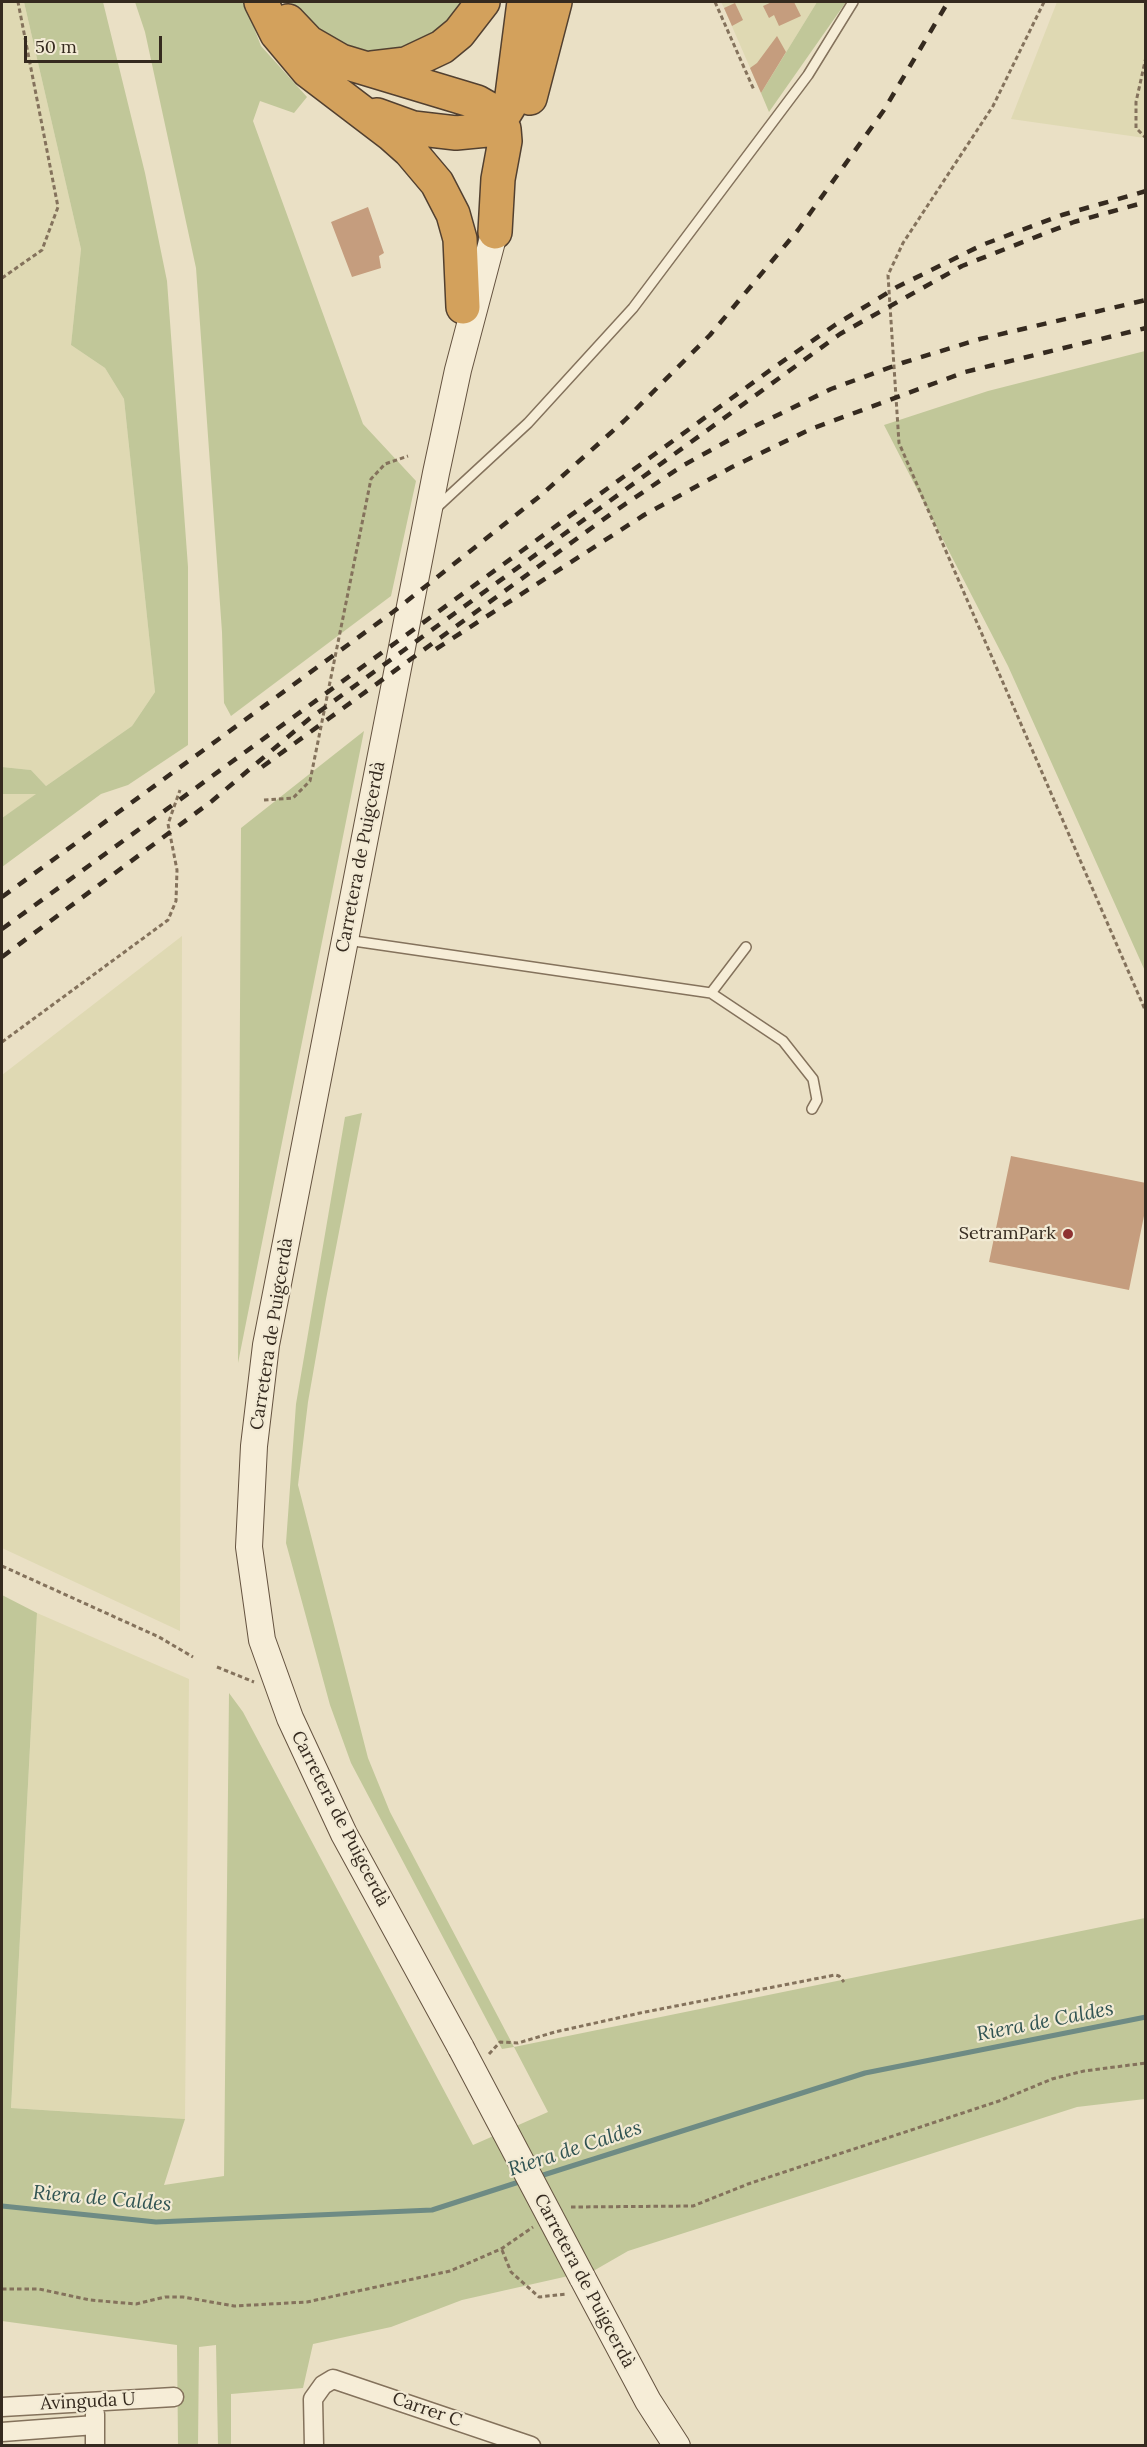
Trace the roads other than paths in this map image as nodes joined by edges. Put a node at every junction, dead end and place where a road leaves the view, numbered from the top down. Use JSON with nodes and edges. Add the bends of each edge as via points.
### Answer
{"nodes":[{"id":1,"x":261,"y":2,"type":"edge"},
{"id":2,"x":276,"y":2,"type":"edge"},
{"id":3,"x":483,"y":2,"type":"edge"},
{"id":4,"x":515,"y":2,"type":"edge"},
{"id":5,"x":526,"y":2,"type":"edge"},
{"id":6,"x":555,"y":2,"type":"edge"},
{"id":7,"x":853,"y":2,"type":"edge"},
{"id":8,"x":356,"y":66,"type":"junction"},
{"id":9,"x":345,"y":100,"type":"junction"},
{"id":10,"x":500,"y":120,"type":"junction"},
{"id":11,"x":509,"y":178,"type":"junction"},
{"id":12,"x":495,"y":232,"type":"junction"},
{"id":13,"x":463,"y":307,"type":"junction"},
{"id":14,"x":458,"y":370,"type":"junction"},
{"id":15,"x":428,"y":515,"type":"junction"},
{"id":16,"x":345,"y":939,"type":"junction"},
{"id":17,"x":746,"y":947,"type":"dead end"},
{"id":18,"x":711,"y":993,"type":"junction"},
{"id":19,"x":812,"y":1110,"type":"dead end"},
{"id":20,"x":174,"y":2397,"type":"dead end"},
{"id":21,"x":95,"y":2400,"type":"junction"},
{"id":22,"x":648,"y":2401,"type":"junction"},
{"id":23,"x":2,"y":2407,"type":"edge"},
{"id":24,"x":95,"y":2425,"type":"junction"},
{"id":25,"x":2,"y":2432,"type":"edge"},
{"id":26,"x":95,"y":2445,"type":"edge"},
{"id":27,"x":314,"y":2445,"type":"edge"},
{"id":28,"x":531,"y":2445,"type":"edge"},
{"id":29,"x":668,"y":2445,"type":"edge"},
{"id":30,"x":677,"y":2445,"type":"edge"}],
"edges":[{"from":1,"to":9,"type":"highway","via":[[291,52]]},
{"from":2,"to":8,"type":"highway","via":[[308,42]]},
{"from":3,"to":8,"type":"highway","via":[[459,33],[424,57],[390,68]]},
{"from":4,"to":10,"type":"main road"},
{"from":5,"to":10,"type":"highway","via":[[511,102]]},
{"from":5,"to":11,"type":"main road","via":[[524,87]]},
{"from":6,"to":11,"type":"highway"},
{"from":7,"to":15,"type":"lane","via":[[808,75],[633,308],[528,423]]},
{"from":8,"to":10,"type":"highway","via":[[477,102]]},
{"from":9,"to":10,"type":"highway","via":[[413,128],[474,133],[487,130]]},
{"from":9,"to":13,"type":"highway","via":[[410,151],[437,183],[453,214],[460,239]]},
{"from":10,"to":12,"type":"highway","via":[[505,141]]},
{"from":10,"to":13,"type":"main road"},
{"from":11,"to":12,"type":"main road"},
{"from":12,"to":14,"type":"main road"},
{"from":13,"to":14,"type":"main road"},
{"from":14,"to":15,"type":"main road","name":"Carretera de Puigcerdà"},
{"from":15,"to":16,"type":"main road","name":"Carretera de Puigcerdà"},
{"from":16,"to":18,"type":"lane"},
{"from":16,"to":22,"type":"main road","name":"Carretera de Puigcerdà","bridge":true,"via":[[266,1345],[254,1446],[249,1547],[262,1641],[290,1718],[344,1834]]},
{"from":17,"to":18,"type":"lane"},
{"from":18,"to":19,"type":"lane","via":[[783,1041],[813,1079],[817,1100]]},
{"from":20,"to":21,"type":"street","name":"Avinguda U"},
{"from":21,"to":23,"type":"street","name":"Avinguda U"},
{"from":21,"to":24,"type":"street"},
{"from":22,"to":29,"type":"main road","name":"Carretera de Puigcerdà"},
{"from":22,"to":30,"type":"main road","name":"Carretera de Puigcerdà"},
{"from":24,"to":25,"type":"street","name":"Avinguda U"},
{"from":24,"to":26,"type":"street"},
{"from":27,"to":28,"type":"street","name":"Carrer C","via":[[313,2398],[333,2379]]}]}
